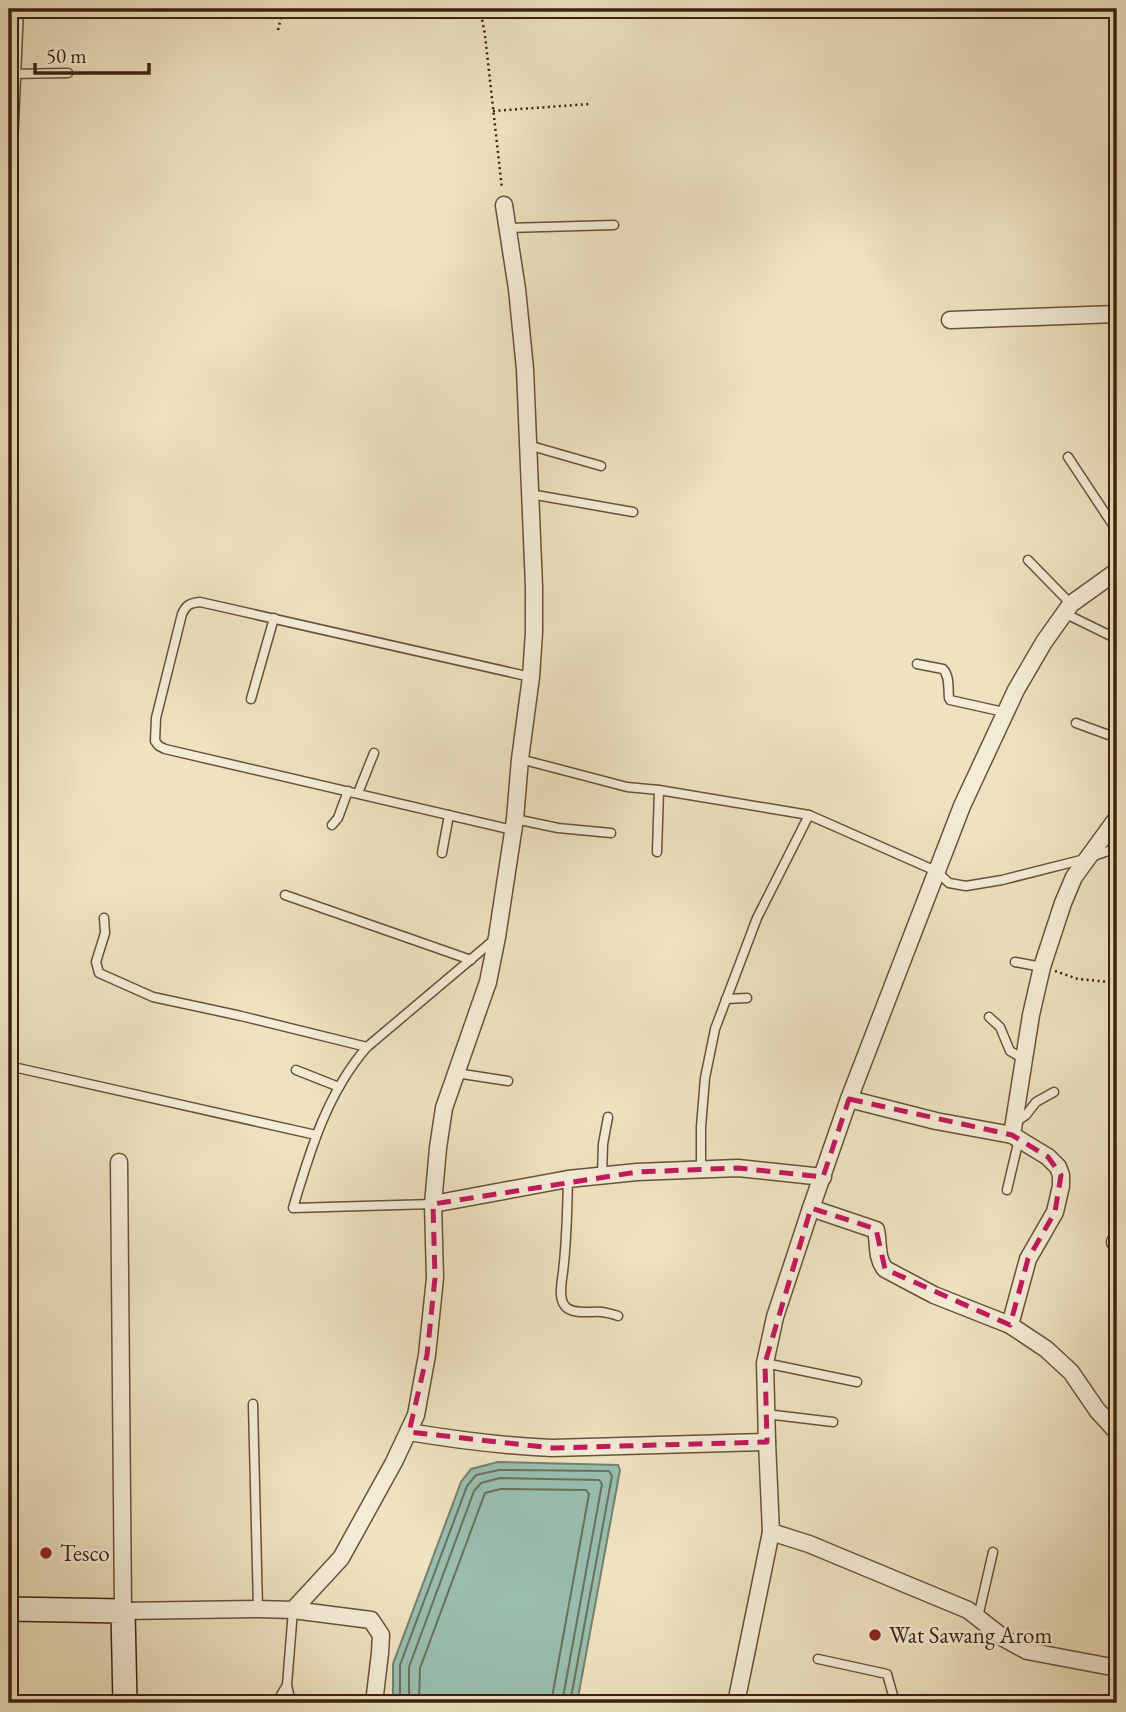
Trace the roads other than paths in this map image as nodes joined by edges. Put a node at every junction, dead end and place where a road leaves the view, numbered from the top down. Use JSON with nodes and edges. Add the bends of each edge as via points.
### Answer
{"nodes":[{"id":1,"x":19,"y":9,"type":"edge"},
{"id":2,"x":68,"y":73,"type":"dead end"},
{"id":3,"x":13,"y":74,"type":"edge"},
{"id":4,"x":504,"y":205,"type":"road end"},
{"id":5,"x":614,"y":225,"type":"dead end"},
{"id":6,"x":507,"y":228,"type":"junction"},
{"id":7,"x":9,"y":236,"type":"edge"},
{"id":8,"x":1117,"y":314,"type":"edge"},
{"id":9,"x":950,"y":320,"type":"dead end"},
{"id":10,"x":528,"y":444,"type":"junction"},
{"id":11,"x":1068,"y":457,"type":"dead end"},
{"id":12,"x":600,"y":466,"type":"dead end"},
{"id":13,"x":530,"y":494,"type":"junction"},
{"id":14,"x":633,"y":512,"type":"dead end"},
{"id":15,"x":1117,"y":531,"type":"edge"},
{"id":16,"x":1028,"y":560,"type":"dead end"},
{"id":17,"x":1117,"y":571,"type":"edge"},
{"id":18,"x":1068,"y":609,"type":"junction"},
{"id":19,"x":274,"y":618,"type":"junction"},
{"id":20,"x":1114,"y":637,"type":"dead end"},
{"id":21,"x":917,"y":664,"type":"dead end"},
{"id":22,"x":530,"y":677,"type":"junction"},
{"id":23,"x":251,"y":699,"type":"dead end"},
{"id":24,"x":1004,"y":712,"type":"junction"},
{"id":25,"x":1076,"y":723,"type":"dead end"},
{"id":26,"x":1117,"y":737,"type":"edge"},
{"id":27,"x":374,"y":753,"type":"dead end"},
{"id":28,"x":520,"y":758,"type":"junction"},
{"id":29,"x":659,"y":790,"type":"junction"},
{"id":30,"x":348,"y":791,"type":"junction"},
{"id":31,"x":358,"y":793,"type":"junction"},
{"id":32,"x":449,"y":815,"type":"junction"},
{"id":33,"x":809,"y":815,"type":"junction"},
{"id":34,"x":1117,"y":818,"type":"edge"},
{"id":35,"x":331,"y":825,"type":"dead end"},
{"id":36,"x":514,"y":825,"type":"junction"},
{"id":37,"x":611,"y":833,"type":"dead end"},
{"id":38,"x":1117,"y":848,"type":"edge"},
{"id":39,"x":657,"y":852,"type":"dead end"},
{"id":40,"x":442,"y":853,"type":"dead end"},
{"id":41,"x":1085,"y":859,"type":"junction"},
{"id":42,"x":936,"y":871,"type":"junction"},
{"id":43,"x":285,"y":895,"type":"dead end"},
{"id":44,"x":104,"y":918,"type":"dead end"},
{"id":45,"x":497,"y":937,"type":"junction"},
{"id":46,"x":471,"y":960,"type":"junction"},
{"id":47,"x":1015,"y":962,"type":"dead end"},
{"id":48,"x":1042,"y":967,"type":"junction"},
{"id":49,"x":747,"y":998,"type":"dead end"},
{"id":50,"x":726,"y":999,"type":"junction"},
{"id":51,"x":989,"y":1017,"type":"dead end"},
{"id":52,"x":367,"y":1047,"type":"junction"},
{"id":53,"x":1024,"y":1059,"type":"junction"},
{"id":54,"x":9,"y":1066,"type":"edge"},
{"id":55,"x":296,"y":1070,"type":"dead end"},
{"id":56,"x":456,"y":1073,"type":"junction"},
{"id":57,"x":508,"y":1081,"type":"dead end"},
{"id":58,"x":339,"y":1087,"type":"junction"},
{"id":59,"x":1054,"y":1092,"type":"dead end"},
{"id":60,"x":849,"y":1099,"type":"junction"},
{"id":61,"x":608,"y":1117,"type":"dead end"},
{"id":62,"x":1015,"y":1132,"type":"junction"},
{"id":63,"x":316,"y":1135,"type":"junction"},
{"id":64,"x":119,"y":1162,"type":"dead end"},
{"id":65,"x":701,"y":1169,"type":"junction"},
{"id":66,"x":602,"y":1176,"type":"junction"},
{"id":67,"x":823,"y":1177,"type":"junction"},
{"id":68,"x":568,"y":1179,"type":"junction"},
{"id":69,"x":1007,"y":1189,"type":"dead end"},
{"id":70,"x":433,"y":1204,"type":"junction"},
{"id":71,"x":811,"y":1208,"type":"junction"},
{"id":72,"x":618,"y":1316,"type":"dead end"},
{"id":73,"x":1010,"y":1325,"type":"junction"},
{"id":74,"x":765,"y":1363,"type":"junction"},
{"id":75,"x":857,"y":1382,"type":"dead end"},
{"id":76,"x":253,"y":1404,"type":"dead end"},
{"id":77,"x":766,"y":1414,"type":"junction"},
{"id":78,"x":832,"y":1422,"type":"dead end"},
{"id":79,"x":409,"y":1432,"type":"junction"},
{"id":80,"x":1117,"y":1432,"type":"edge"},
{"id":81,"x":767,"y":1442,"type":"junction"},
{"id":82,"x":771,"y":1532,"type":"junction"},
{"id":83,"x":993,"y":1552,"type":"dead end"},
{"id":84,"x":9,"y":1609,"type":"edge"},
{"id":85,"x":258,"y":1609,"type":"junction"},
{"id":86,"x":293,"y":1610,"type":"junction"},
{"id":87,"x":123,"y":1611,"type":"junction"},
{"id":88,"x":978,"y":1618,"type":"junction"},
{"id":89,"x":818,"y":1659,"type":"dead end"},
{"id":90,"x":1117,"y":1668,"type":"edge"},
{"id":91,"x":287,"y":1685,"type":"junction"},
{"id":92,"x":125,"y":1703,"type":"edge"},
{"id":93,"x":276,"y":1703,"type":"edge"},
{"id":94,"x":291,"y":1703,"type":"edge"},
{"id":95,"x":374,"y":1703,"type":"edge"},
{"id":96,"x":736,"y":1703,"type":"edge"},
{"id":97,"x":893,"y":1703,"type":"edge"}],
"edges":[{"from":1,"to":3,"type":"lane"},
{"from":2,"to":3,"type":"lane"},
{"from":3,"to":7,"type":"lane"},
{"from":4,"to":6,"type":"street"},
{"from":5,"to":6,"type":"lane"},
{"from":6,"to":10,"type":"street","via":[[525,369]]},
{"from":8,"to":9,"type":"street"},
{"from":10,"to":12,"type":"lane"},
{"from":10,"to":13,"type":"street"},
{"from":11,"to":15,"type":"lane"},
{"from":13,"to":14,"type":"lane"},
{"from":13,"to":22,"type":"street","via":[[534,621]]},
{"from":16,"to":18,"type":"lane"},
{"from":17,"to":18,"type":"street"},
{"from":18,"to":20,"type":"lane"},
{"from":18,"to":24,"type":"street"},
{"from":19,"to":22,"type":"lane"},
{"from":19,"to":23,"type":"lane"},
{"from":19,"to":30,"type":"lane","via":[[200,602],[185,606],[156,718],[155,741],[165,749]]},
{"from":21,"to":24,"type":"lane","via":[[946,672],[950,700]]},
{"from":22,"to":28,"type":"street"},
{"from":24,"to":42,"type":"street"},
{"from":25,"to":26,"type":"lane"},
{"from":27,"to":31,"type":"lane"},
{"from":28,"to":29,"type":"lane","via":[[627,787]]},
{"from":28,"to":36,"type":"street"},
{"from":29,"to":33,"type":"lane"},
{"from":29,"to":39,"type":"lane"},
{"from":30,"to":31,"type":"lane"},
{"from":30,"to":35,"type":"lane"},
{"from":31,"to":32,"type":"lane"},
{"from":32,"to":36,"type":"lane"},
{"from":32,"to":40,"type":"lane"},
{"from":33,"to":42,"type":"lane"},
{"from":33,"to":50,"type":"lane","via":[[757,918]]},
{"from":34,"to":41,"type":"street"},
{"from":36,"to":37,"type":"lane"},
{"from":36,"to":45,"type":"street"},
{"from":38,"to":41,"type":"lane"},
{"from":41,"to":42,"type":"lane","via":[[966,887],[949,883]]},
{"from":41,"to":48,"type":"street","via":[[1063,903]]},
{"from":42,"to":60,"type":"street"},
{"from":43,"to":46,"type":"lane"},
{"from":44,"to":52,"type":"lane","via":[[105,933],[96,962],[99,973],[153,997]]},
{"from":45,"to":46,"type":"lane"},
{"from":45,"to":56,"type":"street","via":[[488,982]]},
{"from":46,"to":52,"type":"lane"},
{"from":47,"to":48,"type":"lane"},
{"from":48,"to":53,"type":"street"},
{"from":49,"to":50,"type":"lane"},
{"from":50,"to":65,"type":"lane","via":[[705,1078]]},
{"from":51,"to":53,"type":"lane","via":[[1000,1027],[1010,1051]]},
{"from":52,"to":58,"type":"lane"},
{"from":53,"to":62,"type":"street"},
{"from":54,"to":63,"type":"lane"},
{"from":55,"to":58,"type":"lane"},
{"from":56,"to":57,"type":"lane"},
{"from":56,"to":70,"type":"street","via":[[444,1108]]},
{"from":58,"to":63,"type":"lane"},
{"from":59,"to":62,"type":"lane","via":[[1036,1102]]},
{"from":60,"to":62,"type":"street","via":[[947,1123]]},
{"from":60,"to":67,"type":"street"},
{"from":61,"to":66,"type":"lane"},
{"from":62,"to":69,"type":"lane"},
{"from":62,"to":73,"type":"street","via":[[1058,1167],[1061,1186],[1055,1212],[1028,1259]]},
{"from":63,"to":70,"type":"lane","via":[[292,1208]]},
{"from":64,"to":87,"type":"street"},
{"from":65,"to":66,"type":"street"},
{"from":65,"to":67,"type":"street"},
{"from":66,"to":68,"type":"street"},
{"from":67,"to":71,"type":"street"},
{"from":68,"to":70,"type":"street"},
{"from":68,"to":72,"type":"lane","via":[[562,1300],[569,1309]]},
{"from":70,"to":79,"type":"street","via":[[435,1278],[427,1355]]},
{"from":71,"to":73,"type":"street","via":[[876,1230],[885,1269],[934,1295]]},
{"from":71,"to":74,"type":"street","via":[[775,1317]]},
{"from":73,"to":80,"type":"street","via":[[1071,1372]]},
{"from":74,"to":75,"type":"lane"},
{"from":74,"to":77,"type":"street"},
{"from":76,"to":85,"type":"lane"},
{"from":77,"to":78,"type":"lane"},
{"from":77,"to":81,"type":"street"},
{"from":79,"to":81,"type":"street","via":[[541,1448]]},
{"from":79,"to":86,"type":"street","via":[[341,1558]]},
{"from":81,"to":82,"type":"street"},
{"from":82,"to":88,"type":"street","via":[[968,1610]]},
{"from":82,"to":96,"type":"street"},
{"from":83,"to":88,"type":"lane"},
{"from":84,"to":87,"type":"street"},
{"from":85,"to":86,"type":"street"},
{"from":85,"to":87,"type":"street"},
{"from":86,"to":91,"type":"lane"},
{"from":86,"to":95,"type":"street","via":[[371,1620],[381,1635]]},
{"from":87,"to":92,"type":"street"},
{"from":88,"to":90,"type":"street","via":[[1027,1651]]},
{"from":89,"to":97,"type":"lane","via":[[887,1674]]},
{"from":91,"to":93,"type":"lane"},
{"from":91,"to":94,"type":"lane"}]}
